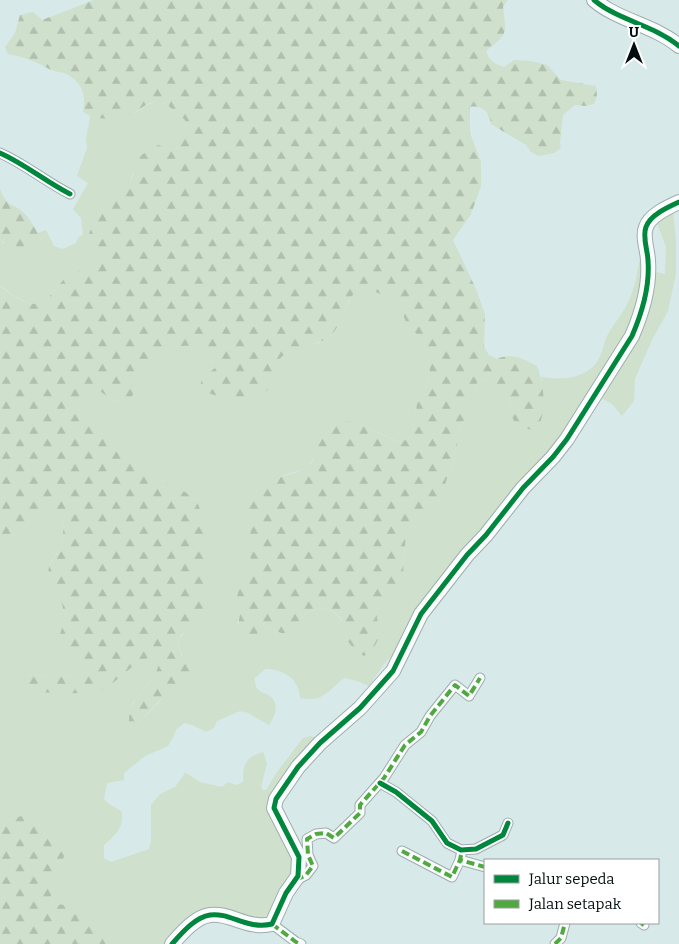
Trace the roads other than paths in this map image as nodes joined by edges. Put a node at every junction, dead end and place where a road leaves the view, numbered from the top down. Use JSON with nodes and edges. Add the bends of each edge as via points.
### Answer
{"nodes":[{"id":1,"x":594,"y":0,"type":"edge"},
{"id":2,"x":679,"y":46,"type":"edge"},
{"id":3,"x":0,"y":153,"type":"edge"},
{"id":4,"x":70,"y":194,"type":"dead end"},
{"id":5,"x":679,"y":202,"type":"edge"},
{"id":6,"x":480,"y":678,"type":"dead end"},
{"id":7,"x":380,"y":783,"type":"junction"},
{"id":8,"x":508,"y":823,"type":"dead end"},
{"id":9,"x":461,"y":850,"type":"junction"},
{"id":10,"x":402,"y":851,"type":"dead end"},
{"id":11,"x":460,"y":860,"type":"junction"},
{"id":12,"x":484,"y":867,"type":"edge"},
{"id":13,"x":296,"y":880,"type":"junction"},
{"id":14,"x":272,"y":924,"type":"junction"},
{"id":15,"x":565,"y":924,"type":"edge"},
{"id":16,"x":172,"y":944,"type":"edge"},
{"id":17,"x":301,"y":944,"type":"edge"},
{"id":18,"x":555,"y":944,"type":"edge"}],
"edges":[{"from":1,"to":2,"type":"street","via":[[607,10],[661,34]]},
{"from":3,"to":4,"type":"street","via":[[19,161]]},
{"from":5,"to":13,"type":"street","via":[[658,214],[646,227],[648,277],[638,322],[567,439],[467,554],[421,614],[392,671],[360,708],[298,767],[276,799],[274,808],[298,857]]},
{"from":6,"to":7,"type":"street","via":[[469,696],[455,685],[421,732],[405,745]]},
{"from":7,"to":9,"type":"street","via":[[432,821],[447,843]]},
{"from":7,"to":13,"type":"street","via":[[360,805],[360,813],[334,838],[326,833],[307,839],[313,866]]},
{"from":8,"to":9,"type":"street","via":[[503,835],[476,849]]},
{"from":9,"to":11,"type":"street"},
{"from":10,"to":11,"type":"street","via":[[452,877]]},
{"from":11,"to":12,"type":"street"},
{"from":13,"to":14,"type":"street"},
{"from":14,"to":16,"type":"street","via":[[255,926],[210,915],[198,920]]},
{"from":14,"to":17,"type":"street"},
{"from":15,"to":18,"type":"street","via":[[561,938]]}]}
